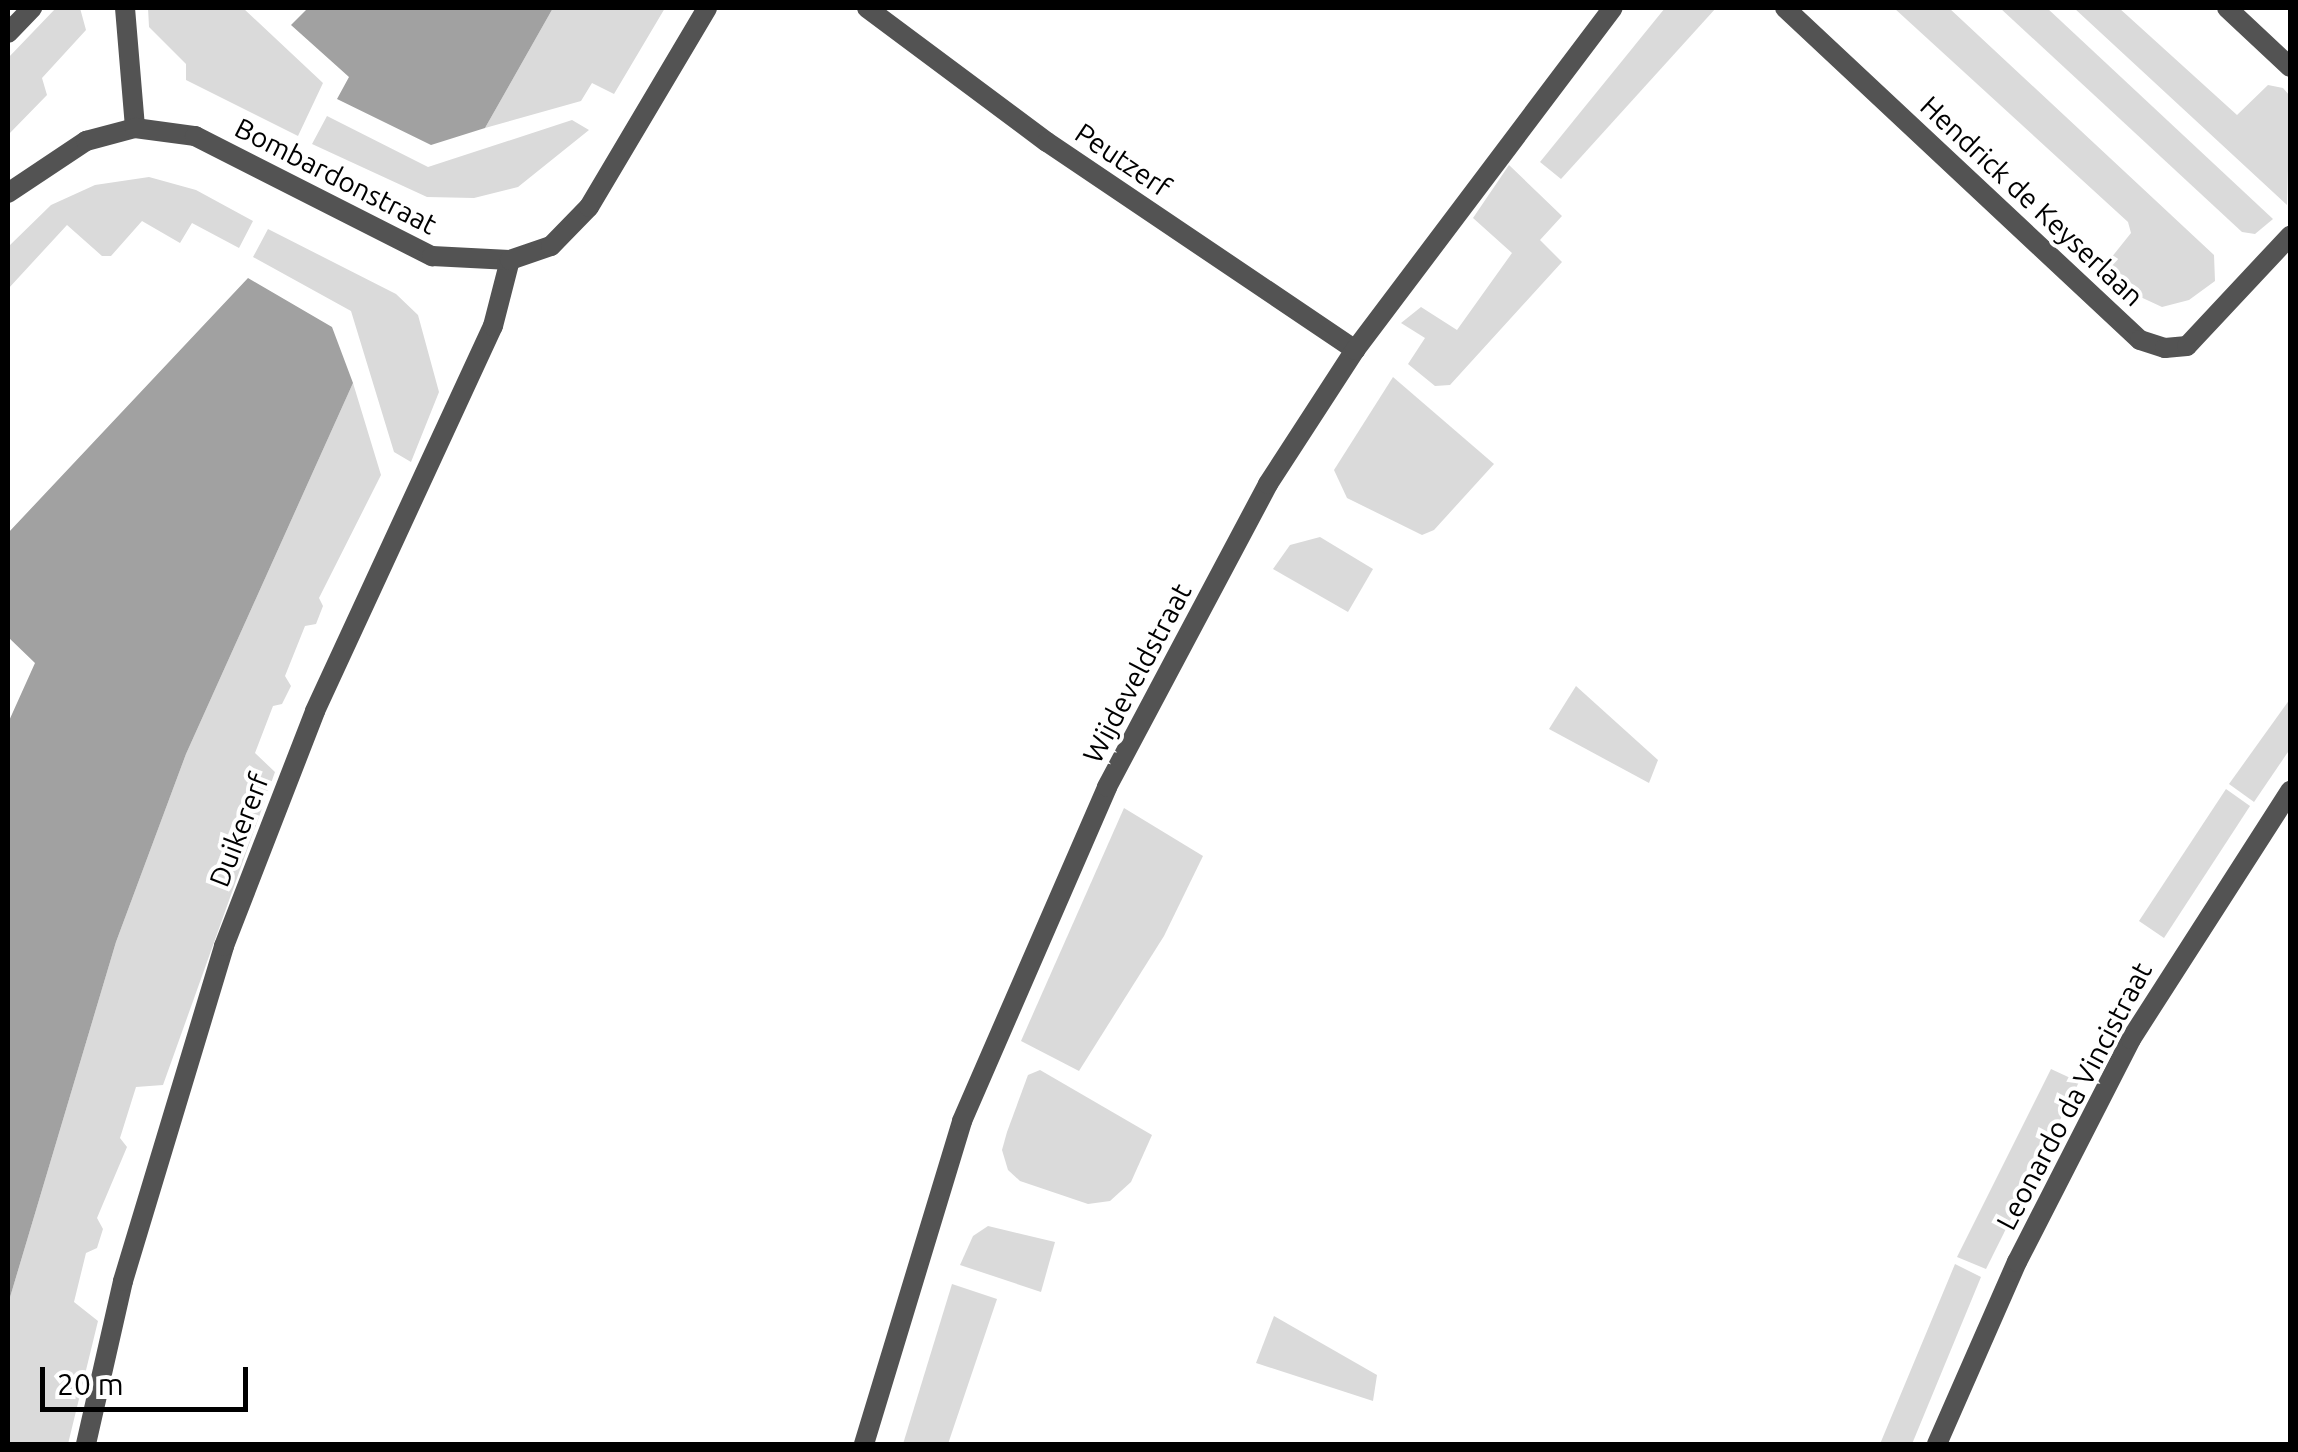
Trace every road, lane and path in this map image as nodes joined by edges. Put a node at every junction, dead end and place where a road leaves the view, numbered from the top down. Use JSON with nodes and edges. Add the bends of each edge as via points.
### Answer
{"nodes":[{"id":1,"x":32,"y":8,"type":"edge"},
{"id":2,"x":125,"y":8,"type":"edge"},
{"id":3,"x":708,"y":8,"type":"edge"},
{"id":4,"x":867,"y":8,"type":"edge"},
{"id":5,"x":1613,"y":8,"type":"edge"},
{"id":6,"x":1785,"y":8,"type":"edge"},
{"id":7,"x":2227,"y":8,"type":"edge"},
{"id":8,"x":8,"y":33,"type":"edge"},
{"id":9,"x":2290,"y":67,"type":"edge"},
{"id":10,"x":136,"y":128,"type":"junction"},
{"id":11,"x":8,"y":192,"type":"edge"},
{"id":12,"x":2290,"y":236,"type":"edge"},
{"id":13,"x":510,"y":260,"type":"junction"},
{"id":14,"x":1356,"y":350,"type":"junction"},
{"id":15,"x":2290,"y":791,"type":"edge"},
{"id":16,"x":86,"y":1444,"type":"edge"},
{"id":17,"x":864,"y":1444,"type":"edge"},
{"id":18,"x":1937,"y":1444,"type":"edge"}],
"edges":[{"from":1,"to":8,"type":"street"},
{"from":2,"to":10,"type":"street"},
{"from":3,"to":13,"type":"street","name":"Bombardonstraat","via":[[589,207],[551,246]]},
{"from":4,"to":14,"type":"street","name":"Peutzerf","via":[[1047,142]]},
{"from":5,"to":14,"type":"street","name":"Wijdeveldstraat"},
{"from":6,"to":12,"type":"street","name":"Hendrick de Keyserlaan","via":[[2140,340],[2187,346]]},
{"from":7,"to":9,"type":"street"},
{"from":10,"to":11,"type":"street","name":"Bombardonstraat","via":[[86,141]]},
{"from":10,"to":13,"type":"street","name":"Bombardonstraat","via":[[196,136],[432,256]]},
{"from":13,"to":16,"type":"street","name":"Duikererf","via":[[493,326],[315,711],[224,946],[144,1205]]},
{"from":14,"to":17,"type":"street","name":"Wijdeveldstraat","via":[[1268,484],[1107,787],[962,1121]]},
{"from":15,"to":18,"type":"street","name":"Leonardo da Vincistraat","via":[[2130,1039],[2017,1262]]}]}
